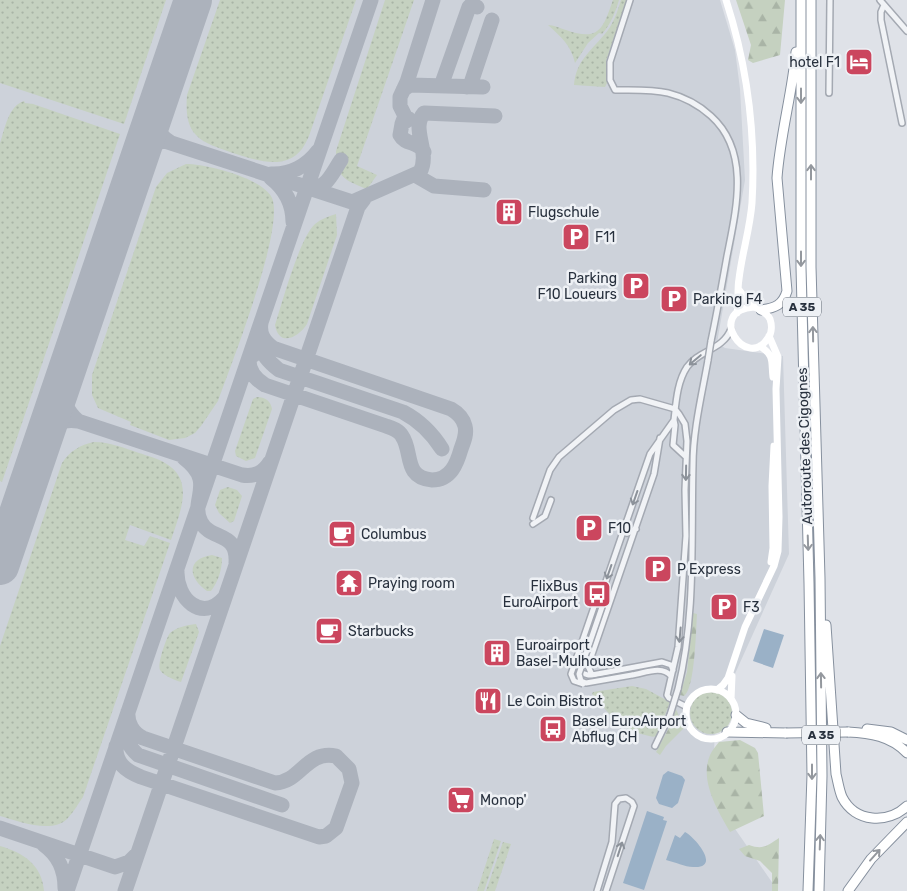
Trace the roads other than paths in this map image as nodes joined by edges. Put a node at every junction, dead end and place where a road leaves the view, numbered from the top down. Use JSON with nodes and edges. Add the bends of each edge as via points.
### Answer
{"nodes":[{"id":1,"x":630,"y":0,"type":"edge"},
{"id":2,"x":726,"y":0,"type":"edge"},
{"id":3,"x":801,"y":0,"type":"edge"},
{"id":4,"x":811,"y":0,"type":"edge"},
{"id":5,"x":830,"y":0,"type":"edge"},
{"id":6,"x":880,"y":0,"type":"edge"},
{"id":7,"x":884,"y":5,"type":"junction"},
{"id":8,"x":801,"y":30,"type":"junction"},
{"id":9,"x":907,"y":31,"type":"edge"},
{"id":10,"x":829,"y":93,"type":"dead end"},
{"id":11,"x":902,"y":123,"type":"dead end"},
{"id":12,"x":739,"y":290,"type":"junction"},
{"id":13,"x":758,"y":308,"type":"junction"},
{"id":14,"x":737,"y":312,"type":"junction"},
{"id":15,"x":731,"y":329,"type":"junction"},
{"id":16,"x":769,"y":336,"type":"junction"},
{"id":17,"x":760,"y":346,"type":"junction"},
{"id":18,"x":776,"y":389,"type":"junction"},
{"id":19,"x":675,"y":409,"type":"junction"},
{"id":20,"x":674,"y":420,"type":"junction"},
{"id":21,"x":777,"y":431,"type":"junction"},
{"id":22,"x":660,"y":438,"type":"junction"},
{"id":23,"x":686,"y":457,"type":"junction"},
{"id":24,"x":552,"y":500,"type":"dead end"},
{"id":25,"x":772,"y":507,"type":"junction"},
{"id":26,"x":780,"y":517,"type":"junction"},
{"id":27,"x":636,"y":530,"type":"junction"},
{"id":28,"x":628,"y":533,"type":"dead end"},
{"id":29,"x":820,"y":578,"type":"junction"},
{"id":30,"x":767,"y":579,"type":"junction"},
{"id":31,"x":733,"y":665,"type":"junction"},
{"id":32,"x":582,"y":673,"type":"dead end"},
{"id":33,"x":672,"y":674,"type":"junction"},
{"id":34,"x":592,"y":675,"type":"junction"},
{"id":35,"x":717,"y":690,"type":"junction"},
{"id":36,"x":731,"y":699,"type":"junction"},
{"id":37,"x":687,"y":707,"type":"junction"},
{"id":38,"x":736,"y":714,"type":"junction"},
{"id":39,"x":848,"y":730,"type":"junction"},
{"id":40,"x":786,"y":731,"type":"junction"},
{"id":41,"x":727,"y":732,"type":"junction"},
{"id":42,"x":907,"y":740,"type":"edge"},
{"id":43,"x":655,"y":746,"type":"dead end"},
{"id":44,"x":907,"y":753,"type":"edge"},
{"id":45,"x":907,"y":806,"type":"edge"},
{"id":46,"x":907,"y":822,"type":"edge"},
{"id":47,"x":597,"y":891,"type":"edge"},
{"id":48,"x":606,"y":891,"type":"edge"},
{"id":49,"x":808,"y":891,"type":"edge"},
{"id":50,"x":819,"y":891,"type":"edge"},
{"id":51,"x":848,"y":891,"type":"edge"}],
"edges":[{"from":1,"to":43,"type":"street","bridge":true,"via":[[610,62],[610,80],[615,90],[668,93],[685,98],[706,111],[730,140],[738,178],[736,210],[697,422],[691,583],[684,658],[670,715]]},
{"from":2,"to":12,"type":"street","via":[[741,53],[753,172],[752,204]]},
{"from":3,"to":8,"type":"highway","name":"Autoroute des Cigognes","number":"A 35"},
{"from":29,"to":4,"type":"highway","name":"Autoroute des Cigognes","number":"A 35","one_way":true,"via":[[811,267]]},
{"from":5,"to":10,"type":"street"},
{"from":6,"to":7,"type":"street"},
{"from":7,"to":9,"type":"street"},
{"from":7,"to":11,"type":"street","via":[[881,20]]},
{"from":8,"to":13,"type":"highway","via":[[777,178],[787,291],[780,304],[773,308]]},
{"from":8,"to":49,"type":"highway","name":"Autoroute des Cigognes","number":"A 35","one_way":true,"via":[[801,277],[812,775]]},
{"from":12,"to":13,"type":"street"},
{"from":12,"to":14,"type":"street"},
{"from":13,"to":14,"type":"street"},
{"from":13,"to":16,"type":"street","via":[[769,319]]},
{"from":14,"to":15,"type":"street"},
{"from":15,"to":17,"type":"street","via":[[742,345]]},
{"from":15,"to":19,"type":"street","one_way":true,"via":[[716,348],[701,354],[688,366]]},
{"from":16,"to":17,"type":"street"},
{"from":16,"to":18,"type":"street","via":[[778,357]]},
{"from":17,"to":18,"type":"street","via":[[771,356]]},
{"from":18,"to":21,"type":"street"},
{"from":19,"to":20,"type":"street"},
{"from":19,"to":23,"type":"street","via":[[685,424]]},
{"from":19,"to":24,"type":"street","via":[[637,399],[614,410],[559,457],[550,470],[533,521],[545,516]]},
{"from":20,"to":22,"type":"street"},
{"from":20,"to":23,"type":"street","via":[[673,445]]},
{"from":21,"to":25,"type":"street"},
{"from":21,"to":26,"type":"street"},
{"from":22,"to":27,"type":"street","via":[[654,474]]},
{"from":22,"to":33,"type":"street","one_way":true,"bridge":true,"via":[[650,454],[604,587],[602,607],[579,674],[581,681],[586,683],[661,670]]},
{"from":23,"to":33,"type":"street","one_way":true,"via":[[684,574],[678,646]]},
{"from":25,"to":26,"type":"street"},
{"from":25,"to":30,"type":"street","via":[[773,548]]},
{"from":26,"to":30,"type":"street","via":[[778,551]]},
{"from":27,"to":28,"type":"street"},
{"from":27,"to":34,"type":"street","via":[[588,666]]},
{"from":29,"to":45,"type":"highway","via":[[840,793],[851,809],[870,818],[887,818]]},
{"from":50,"to":29,"type":"highway","name":"Autoroute des Cigognes","number":"A 35","one_way":true,"via":[[822,776]]},
{"from":30,"to":31,"type":"street","via":[[745,627]]},
{"from":31,"to":35,"type":"street","via":[[726,682]]},
{"from":31,"to":36,"type":"street"},
{"from":32,"to":34,"type":"street"},
{"from":33,"to":34,"type":"street","via":[[671,665],[662,662]]},
{"from":33,"to":37,"type":"street","via":[[667,695]]},
{"from":35,"to":36,"type":"street"},
{"from":35,"to":37,"type":"street","via":[[699,692]]},
{"from":36,"to":38,"type":"street"},
{"from":37,"to":41,"type":"street","via":[[688,723],[698,735],[710,738]]},
{"from":38,"to":40,"type":"highway","via":[[751,725]]},
{"from":38,"to":41,"type":"street"},
{"from":39,"to":40,"type":"highway","bridge":true},
{"from":39,"to":42,"type":"highway","via":[[886,730]]},
{"from":39,"to":44,"type":"highway","via":[[884,738]]},
{"from":40,"to":41,"type":"highway"},
{"from":51,"to":46,"type":"highway","one_way":true,"via":[[871,859]]},
{"from":48,"to":47,"type":"street","one_way":true,"via":[[634,806],[626,798],[615,804],[612,842]]}]}
